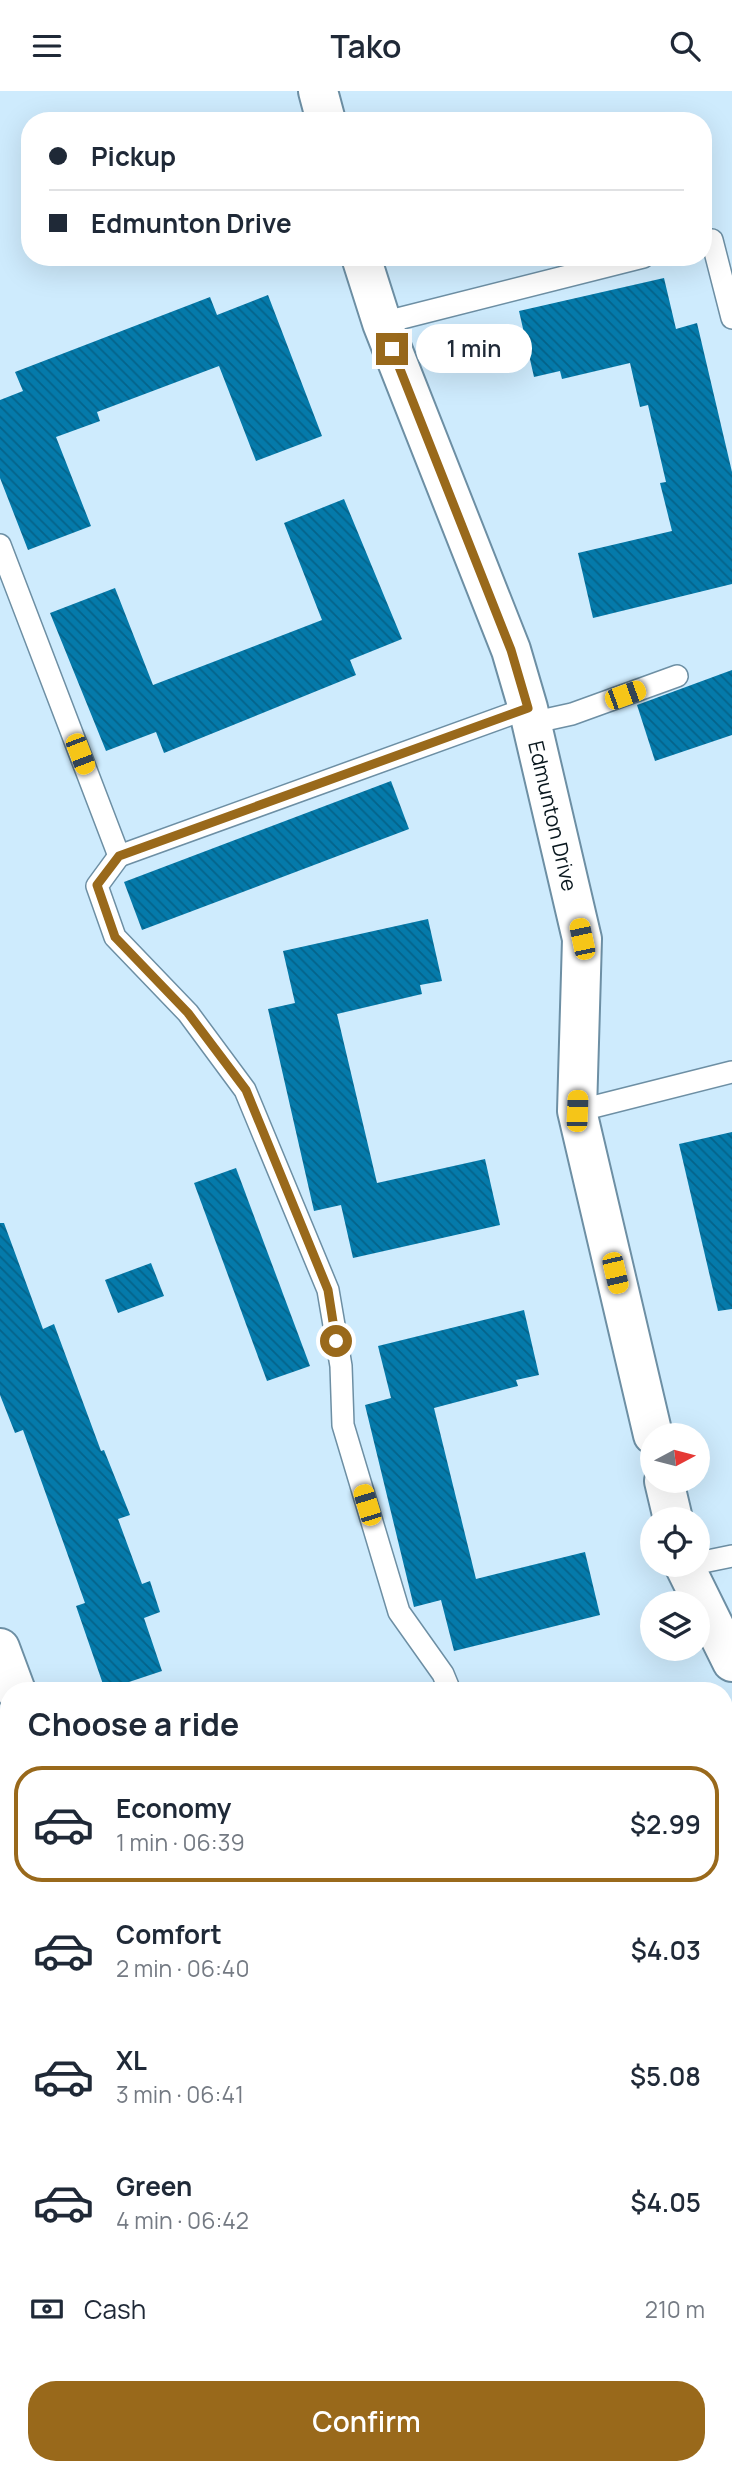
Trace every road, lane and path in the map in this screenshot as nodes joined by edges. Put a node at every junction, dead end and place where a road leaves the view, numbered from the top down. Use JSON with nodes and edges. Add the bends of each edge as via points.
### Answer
{"nodes":[{"id":1,"x":318,"y":91,"type":"edge"},
{"id":2,"x":324,"y":112,"type":"edge"},
{"id":3,"x":716,"y":238,"type":"edge"},
{"id":4,"x":364,"y":266,"type":"edge"},
{"id":5,"x":607,"y":266,"type":"edge"},
{"id":6,"x":732,"y":318,"type":"edge"},
{"id":7,"x":382,"y":323,"type":"junction"},
{"id":8,"x":0,"y":545,"type":"edge"},
{"id":9,"x":677,"y":676,"type":"dead end"},
{"id":10,"x":530,"y":715,"type":"junction"},
{"id":11,"x":119,"y":856,"type":"junction"},
{"id":12,"x":732,"y":1072,"type":"edge"},
{"id":13,"x":577,"y":1111,"type":"junction"},
{"id":14,"x":650,"y":1423,"type":"edge"},
{"id":15,"x":732,"y":1556,"type":"edge"},
{"id":16,"x":710,"y":1561,"type":"edge"},
{"id":17,"x":695,"y":1577,"type":"edge"},
{"id":18,"x":0,"y":1648,"type":"edge"},
{"id":19,"x":732,"y":1661,"type":"edge"},
{"id":20,"x":13,"y":1682,"type":"edge"},
{"id":21,"x":446,"y":1682,"type":"edge"}],
"edges":[{"from":1,"to":2,"type":"street"},
{"from":3,"to":6,"type":"lane"},
{"from":4,"to":7,"type":"street","name":"Edmunton Drive"},
{"from":5,"to":7,"type":"lane"},
{"from":7,"to":10,"type":"street","name":"Edmunton Drive","via":[[511,650]]},
{"from":8,"to":11,"type":"lane"},
{"from":9,"to":10,"type":"lane","via":[[572,714]]},
{"from":10,"to":11,"type":"lane"},
{"from":10,"to":13,"type":"street","name":"Edmunton Drive","via":[[582,939]]},
{"from":11,"to":21,"type":"lane","via":[[97,885],[115,937],[188,1013],[246,1090],[328,1290],[341,1366],[343,1425],[399,1612]]},
{"from":12,"to":13,"type":"lane"},
{"from":13,"to":14,"type":"street","name":"Edmunton Drive"},
{"from":15,"to":16,"type":"lane"},
{"from":17,"to":19,"type":"street"},
{"from":18,"to":20,"type":"street"}]}
